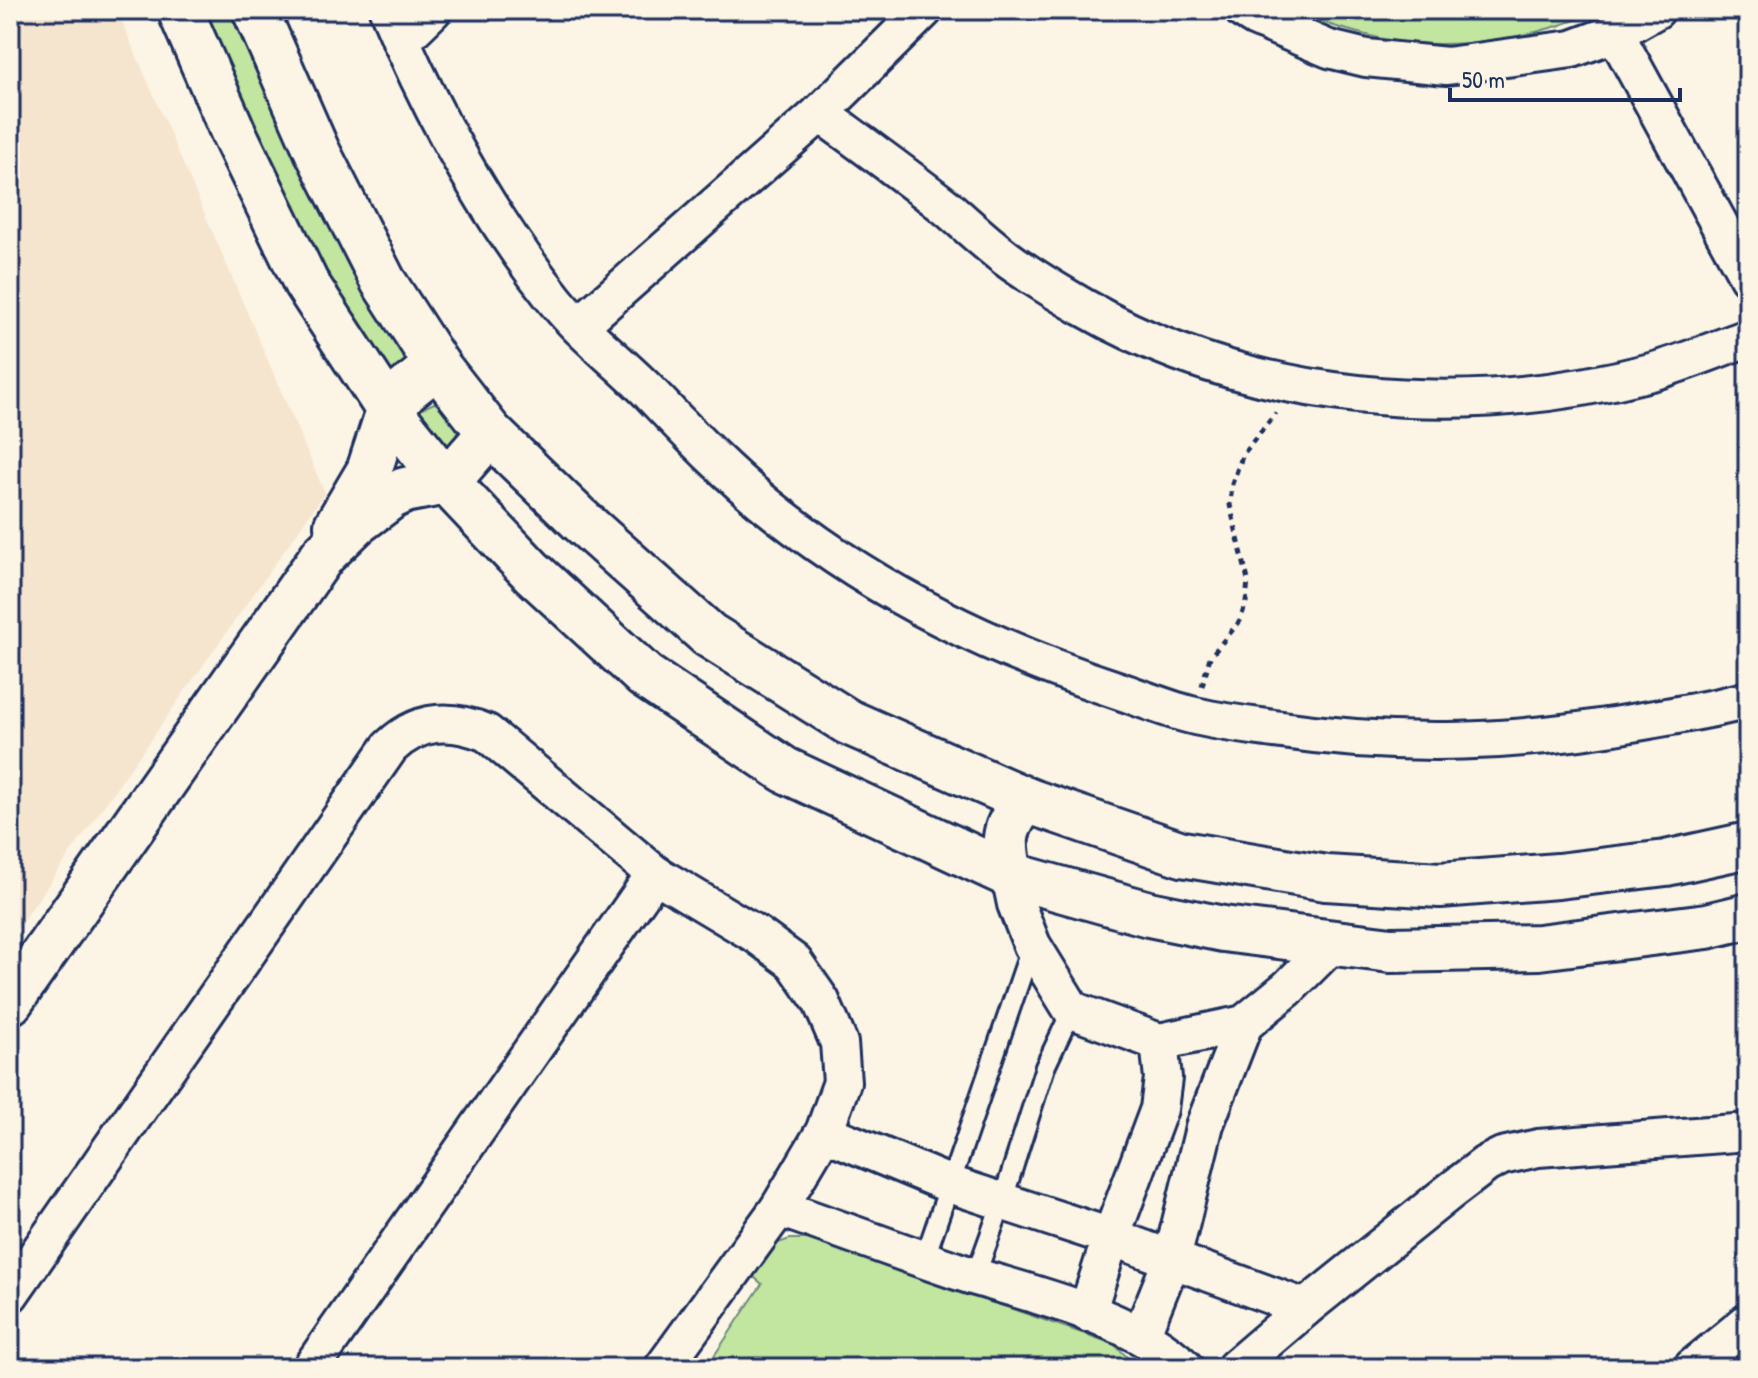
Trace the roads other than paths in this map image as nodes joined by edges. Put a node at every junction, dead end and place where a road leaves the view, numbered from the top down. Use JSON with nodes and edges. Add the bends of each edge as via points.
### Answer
{"nodes":[{"id":1,"x":180,"y":10,"type":"edge"},
{"id":2,"x":255,"y":10,"type":"edge"},
{"id":3,"x":433,"y":10,"type":"edge"},
{"id":4,"x":924,"y":10,"type":"edge"},
{"id":5,"x":1243,"y":10,"type":"edge"},
{"id":6,"x":1656,"y":10,"type":"edge"},
{"id":7,"x":395,"y":26,"type":"edge"},
{"id":8,"x":1615,"y":33,"type":"junction"},
{"id":9,"x":820,"y":113,"type":"junction"},
{"id":10,"x":1748,"y":277,"type":"edge"},
{"id":11,"x":579,"y":326,"type":"junction"},
{"id":12,"x":1748,"y":338,"type":"edge"},
{"id":13,"x":437,"y":365,"type":"junction"},
{"id":14,"x":389,"y":410,"type":"junction"},
{"id":15,"x":490,"y":433,"type":"junction"},
{"id":16,"x":447,"y":482,"type":"junction"},
{"id":17,"x":323,"y":555,"type":"junction"},
{"id":18,"x":1748,"y":700,"type":"edge"},
{"id":19,"x":1026,"y":800,"type":"junction"},
{"id":20,"x":1748,"y":845,"type":"edge"},
{"id":21,"x":655,"y":874,"type":"junction"},
{"id":22,"x":1010,"y":875,"type":"junction"},
{"id":23,"x":1326,"y":878,"type":"junction"},
{"id":24,"x":1748,"y":916,"type":"edge"},
{"id":25,"x":1332,"y":944,"type":"junction"},
{"id":26,"x":1032,"y":945,"type":"junction"},
{"id":27,"x":10,"y":1002,"type":"edge"},
{"id":28,"x":1072,"y":1010,"type":"junction"},
{"id":29,"x":1244,"y":1024,"type":"junction"},
{"id":30,"x":1159,"y":1042,"type":"junction"},
{"id":31,"x":824,"y":1132,"type":"junction"},
{"id":32,"x":1748,"y":1132,"type":"edge"},
{"id":33,"x":949,"y":1184,"type":"junction"},
{"id":34,"x":1002,"y":1202,"type":"junction"},
{"id":35,"x":779,"y":1208,"type":"junction"},
{"id":36,"x":1111,"y":1237,"type":"junction"},
{"id":37,"x":1172,"y":1259,"type":"junction"},
{"id":38,"x":924,"y":1260,"type":"junction"},
{"id":39,"x":975,"y":1277,"type":"junction"},
{"id":40,"x":10,"y":1294,"type":"edge"},
{"id":41,"x":1305,"y":1308,"type":"junction"},
{"id":42,"x":1087,"y":1313,"type":"junction"},
{"id":43,"x":1748,"y":1322,"type":"edge"},
{"id":44,"x":1141,"y":1336,"type":"junction"},
{"id":45,"x":311,"y":1368,"type":"edge"},
{"id":46,"x":663,"y":1368,"type":"edge"},
{"id":47,"x":1185,"y":1368,"type":"edge"},
{"id":48,"x":1235,"y":1368,"type":"edge"},
{"id":49,"x":1692,"y":1368,"type":"edge"}],
"edges":[{"from":1,"to":14,"type":"street","via":[[306,283]]},
{"from":2,"to":13,"type":"street","via":[[317,151],[383,281]]},
{"from":3,"to":7,"type":"street"},
{"from":4,"to":9,"type":"street"},
{"from":5,"to":8,"type":"street","via":[[1329,49],[1405,64],[1447,66],[1530,57]]},
{"from":6,"to":8,"type":"street"},
{"from":7,"to":11,"type":"street","via":[[447,133],[500,224]]},
{"from":8,"to":10,"type":"street"},
{"from":9,"to":11,"type":"street"},
{"from":9,"to":12,"type":"street","via":[[1009,260],[1083,307],[1211,365],[1295,386],[1423,398],[1496,397],[1653,372]]},
{"from":11,"to":18,"type":"street","via":[[740,483],[820,546],[902,599],[1048,668],[1193,716],[1333,737],[1425,743],[1588,731]]},
{"from":13,"to":14,"type":"street"},
{"from":13,"to":15,"type":"street"},
{"from":14,"to":16,"type":"street"},
{"from":14,"to":17,"type":"street","via":[[369,471]]},
{"from":15,"to":16,"type":"street"},
{"from":15,"to":19,"type":"street","via":[[709,635],[848,722]]},
{"from":16,"to":17,"type":"street","via":[[392,496]]},
{"from":16,"to":22,"type":"street","via":[[532,572],[645,676],[785,770]]},
{"from":17,"to":27,"type":"street"},
{"from":19,"to":22,"type":"street","via":[[1004,840]]},
{"from":19,"to":23,"type":"street","via":[[1182,854]]},
{"from":20,"to":23,"type":"street","via":[[1666,863],[1558,876],[1440,885]]},
{"from":21,"to":31,"type":"street","via":[[794,962],[821,1001],[839,1043],[842,1082]]},
{"from":21,"to":40,"type":"street","via":[[487,733],[466,724],[433,723],[402,736]]},
{"from":21,"to":45,"type":"street"},
{"from":22,"to":25,"type":"street","via":[[1149,914]]},
{"from":22,"to":26,"type":"street"},
{"from":23,"to":25,"type":"street","via":[[1340,910]]},
{"from":24,"to":25,"type":"street","via":[[1539,947],[1391,950]]},
{"from":25,"to":29,"type":"street"},
{"from":26,"to":28,"type":"street"},
{"from":26,"to":33,"type":"lane"},
{"from":28,"to":30,"type":"street"},
{"from":28,"to":34,"type":"lane","via":[[1045,1067]]},
{"from":29,"to":30,"type":"street"},
{"from":29,"to":37,"type":"street","via":[[1205,1124]]},
{"from":30,"to":36,"type":"street","via":[[1159,1109]]},
{"from":31,"to":33,"type":"street"},
{"from":31,"to":35,"type":"street"},
{"from":32,"to":41,"type":"street","via":[[1538,1148],[1502,1156]]},
{"from":33,"to":34,"type":"street"},
{"from":33,"to":38,"type":"lane"},
{"from":34,"to":36,"type":"street"},
{"from":34,"to":39,"type":"lane"},
{"from":35,"to":38,"type":"street"},
{"from":35,"to":46,"type":"street"},
{"from":36,"to":37,"type":"street"},
{"from":36,"to":42,"type":"street"},
{"from":37,"to":41,"type":"street"},
{"from":37,"to":44,"type":"street"},
{"from":38,"to":39,"type":"street"},
{"from":39,"to":42,"type":"street"},
{"from":41,"to":48,"type":"street"},
{"from":42,"to":44,"type":"street"},
{"from":43,"to":49,"type":"street"},
{"from":44,"to":47,"type":"street"}]}
